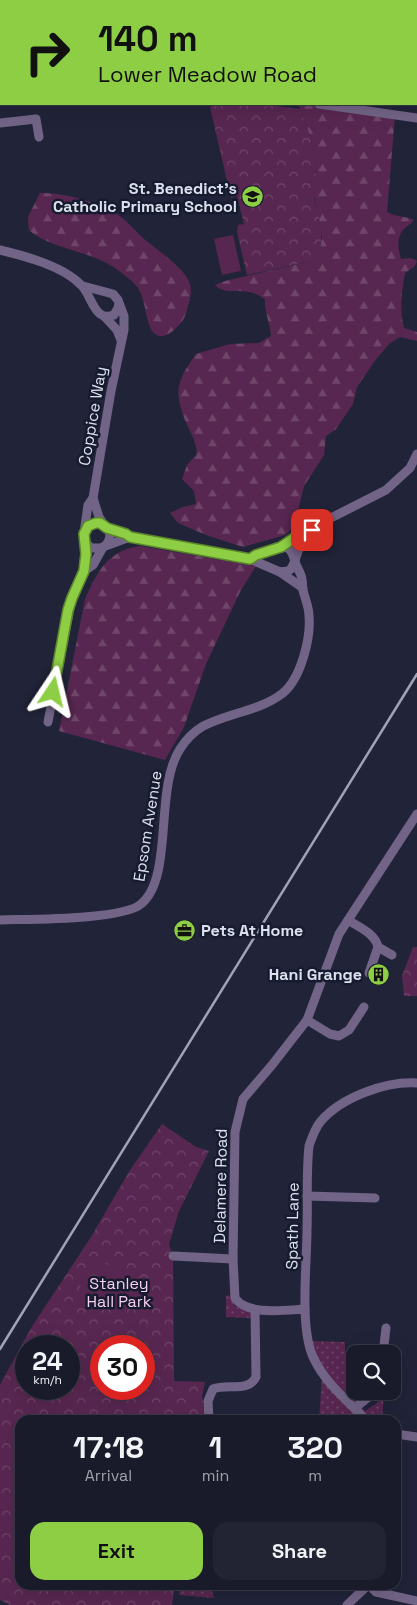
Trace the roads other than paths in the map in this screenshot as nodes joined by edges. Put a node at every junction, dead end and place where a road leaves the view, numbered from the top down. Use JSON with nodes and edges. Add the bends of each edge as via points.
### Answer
{"nodes":[{"id":1,"x":326,"y":105,"type":"edge"},
{"id":2,"x":417,"y":118,"type":"edge"},
{"id":3,"x":0,"y":123,"type":"edge"},
{"id":4,"x":39,"y":137,"type":"dead end"},
{"id":5,"x":0,"y":250,"type":"edge"},
{"id":6,"x":83,"y":286,"type":"junction"},
{"id":7,"x":105,"y":292,"type":"junction"},
{"id":8,"x":119,"y":304,"type":"junction"},
{"id":9,"x":94,"y":306,"type":"junction"},
{"id":10,"x":105,"y":317,"type":"junction"},
{"id":11,"x":121,"y":340,"type":"junction"},
{"id":12,"x":417,"y":454,"type":"edge"},
{"id":13,"x":93,"y":498,"type":"junction"},
{"id":14,"x":105,"y":526,"type":"junction"},
{"id":15,"x":304,"y":535,"type":"junction"},
{"id":16,"x":130,"y":537,"type":"junction"},
{"id":17,"x":85,"y":538,"type":"junction"},
{"id":18,"x":104,"y":547,"type":"junction"},
{"id":19,"x":278,"y":548,"type":"junction"},
{"id":20,"x":250,"y":559,"type":"junction"},
{"id":21,"x":295,"y":560,"type":"junction"},
{"id":22,"x":84,"y":571,"type":"junction"},
{"id":23,"x":278,"y":571,"type":"junction"},
{"id":24,"x":303,"y":588,"type":"junction"},
{"id":25,"x":48,"y":722,"type":"dead end"},
{"id":26,"x":417,"y":814,"type":"edge"},
{"id":27,"x":0,"y":920,"type":"edge"},
{"id":28,"x":348,"y":920,"type":"junction"},
{"id":29,"x":378,"y":947,"type":"junction"},
{"id":30,"x":392,"y":955,"type":"dead end"},
{"id":31,"x":369,"y":973,"type":"dead end"},
{"id":32,"x":364,"y":1007,"type":"dead end"},
{"id":33,"x":307,"y":1020,"type":"junction"},
{"id":34,"x":417,"y":1083,"type":"edge"},
{"id":35,"x":307,"y":1196,"type":"junction"},
{"id":36,"x":375,"y":1199,"type":"dead end"},
{"id":37,"x":173,"y":1256,"type":"dead end"},
{"id":38,"x":234,"y":1259,"type":"junction"},
{"id":39,"x":306,"y":1309,"type":"junction"},
{"id":40,"x":255,"y":1310,"type":"junction"},
{"id":41,"x":386,"y":1328,"type":"dead end"},
{"id":42,"x":384,"y":1345,"type":"edge"},
{"id":43,"x":365,"y":1400,"type":"edge"},
{"id":44,"x":355,"y":1408,"type":"junction"},
{"id":45,"x":209,"y":1415,"type":"edge"},
{"id":46,"x":361,"y":1415,"type":"edge"},
{"id":47,"x":401,"y":1437,"type":"edge"},
{"id":48,"x":417,"y":1437,"type":"edge"},
{"id":49,"x":362,"y":1590,"type":"edge"},
{"id":50,"x":374,"y":1590,"type":"edge"},
{"id":51,"x":417,"y":1601,"type":"edge"},
{"id":52,"x":346,"y":1605,"type":"edge"}],
"edges":[{"from":1,"to":2,"type":"street"},
{"from":3,"to":4,"type":"street","via":[[36,119]]},
{"from":5,"to":6,"type":"street","via":[[53,268]]},
{"from":6,"to":7,"type":"street"},
{"from":6,"to":9,"type":"street"},
{"from":7,"to":8,"type":"street","via":[[113,294]]},
{"from":7,"to":9,"type":"street","via":[[96,298]]},
{"from":8,"to":10,"type":"street","via":[[114,315]]},
{"from":8,"to":11,"type":"street","name":"Coppice Way","via":[[124,316]]},
{"from":9,"to":10,"type":"street"},
{"from":10,"to":11,"type":"street"},
{"from":11,"to":13,"type":"street","name":"Coppice Way"},
{"from":12,"to":15,"type":"street","via":[[410,468],[386,490]]},
{"from":13,"to":14,"type":"street"},
{"from":13,"to":17,"type":"street","name":"Coppice Way","via":[[88,505]]},
{"from":14,"to":16,"type":"street"},
{"from":14,"to":17,"type":"street","via":[[96,523],[88,526]]},
{"from":14,"to":18,"type":"street","via":[[110,535]]},
{"from":15,"to":19,"type":"street"},
{"from":15,"to":21,"type":"street"},
{"from":16,"to":18,"type":"street"},
{"from":16,"to":20,"type":"street"},
{"from":17,"to":18,"type":"street","via":[[91,548]]},
{"from":17,"to":22,"type":"street","name":"Coppice Way"},
{"from":18,"to":22,"type":"street"},
{"from":19,"to":20,"type":"street"},
{"from":19,"to":21,"type":"street","via":[[291,550]]},
{"from":19,"to":23,"type":"street","via":[[270,554],[270,562]]},
{"from":20,"to":23,"type":"street"},
{"from":21,"to":23,"type":"street","via":[[288,571]]},
{"from":21,"to":24,"type":"street","name":"Epsom Avenue"},
{"from":22,"to":25,"type":"street","via":[[68,610]]},
{"from":23,"to":24,"type":"street"},
{"from":24,"to":27,"type":"street","name":"Epsom Avenue","via":[[309,632],[302,661],[284,692],[266,703],[205,724],[188,739],[172,764],[158,874],[152,891],[142,904],[130,911],[108,915]]},
{"from":26,"to":28,"type":"street","name":"Delamere Road"},
{"from":28,"to":29,"type":"street","via":[[374,938]]},
{"from":28,"to":33,"type":"street","name":"Delamere Road","via":[[334,945]]},
{"from":29,"to":30,"type":"street"},
{"from":29,"to":31,"type":"street"},
{"from":32,"to":33,"type":"street","via":[[349,1030],[339,1036]]},
{"from":33,"to":38,"type":"street","name":"Delamere Road","via":[[243,1099],[239,1112],[235,1132]]},
{"from":34,"to":35,"type":"street","name":"Spath Lane","via":[[396,1083],[370,1090],[331,1111],[320,1122],[309,1146]]},
{"from":35,"to":36,"type":"street"},
{"from":35,"to":39,"type":"street","name":"Spath Lane"},
{"from":37,"to":38,"type":"street"},
{"from":38,"to":40,"type":"street","name":"Delamere Road","via":[[235,1298],[243,1306]]},
{"from":39,"to":40,"type":"street"},
{"from":39,"to":44,"type":"street","name":"Spath Lane","via":[[306,1339],[314,1360],[347,1403]]},
{"from":40,"to":45,"type":"street","via":[[256,1377],[249,1385],[213,1389],[208,1401]]},
{"from":41,"to":42,"type":"street"},
{"from":43,"to":44,"type":"street"},
{"from":44,"to":46,"type":"street","name":"Spath Lane"},
{"from":47,"to":48,"type":"street"},
{"from":49,"to":52,"type":"street"},
{"from":50,"to":51,"type":"street"}]}
